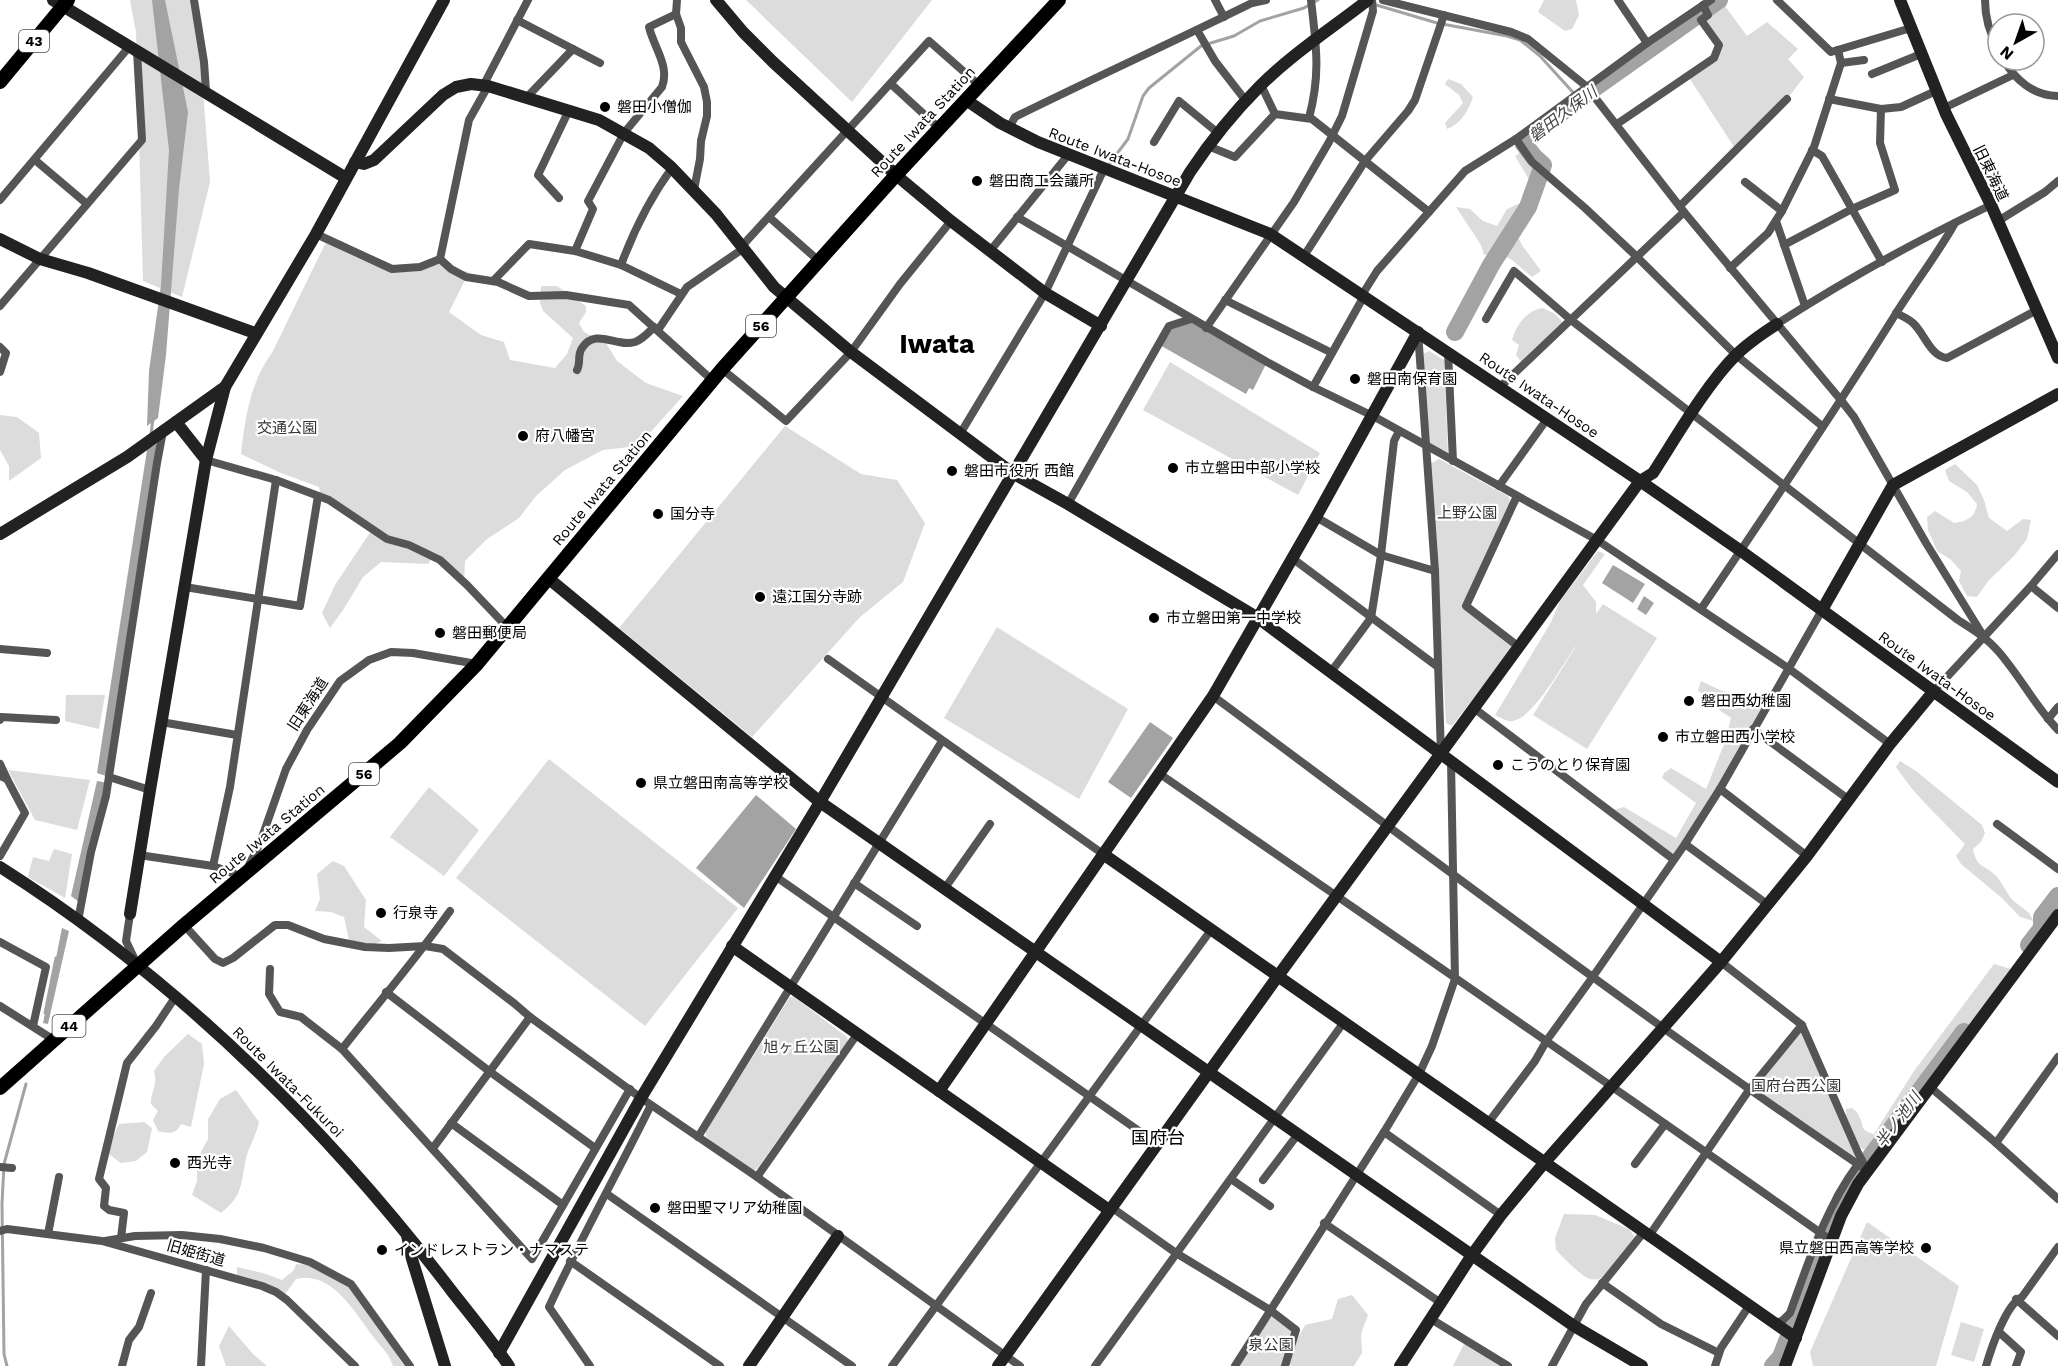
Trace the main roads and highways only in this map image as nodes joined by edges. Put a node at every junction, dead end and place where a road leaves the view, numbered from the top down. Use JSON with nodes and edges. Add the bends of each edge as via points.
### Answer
{"nodes":[{"id":1,"x":1059,"y":0,"type":"edge"},
{"id":2,"x":62,"y":2,"type":"edge"},
{"id":3,"x":0,"y":82,"type":"edge"},
{"id":4,"x":138,"y":965,"type":"joint"},
{"id":5,"x":0,"y":1088,"type":"edge"}],
"edges":[{"from":1,"to":4,"type":"main road","name":"Route Iwata Station","number":"56","via":[[717,375],[477,664],[400,743]]},
{"from":2,"to":3,"type":"main road","number":"43"},
{"from":4,"to":5,"type":"main road","number":"44"}]}
